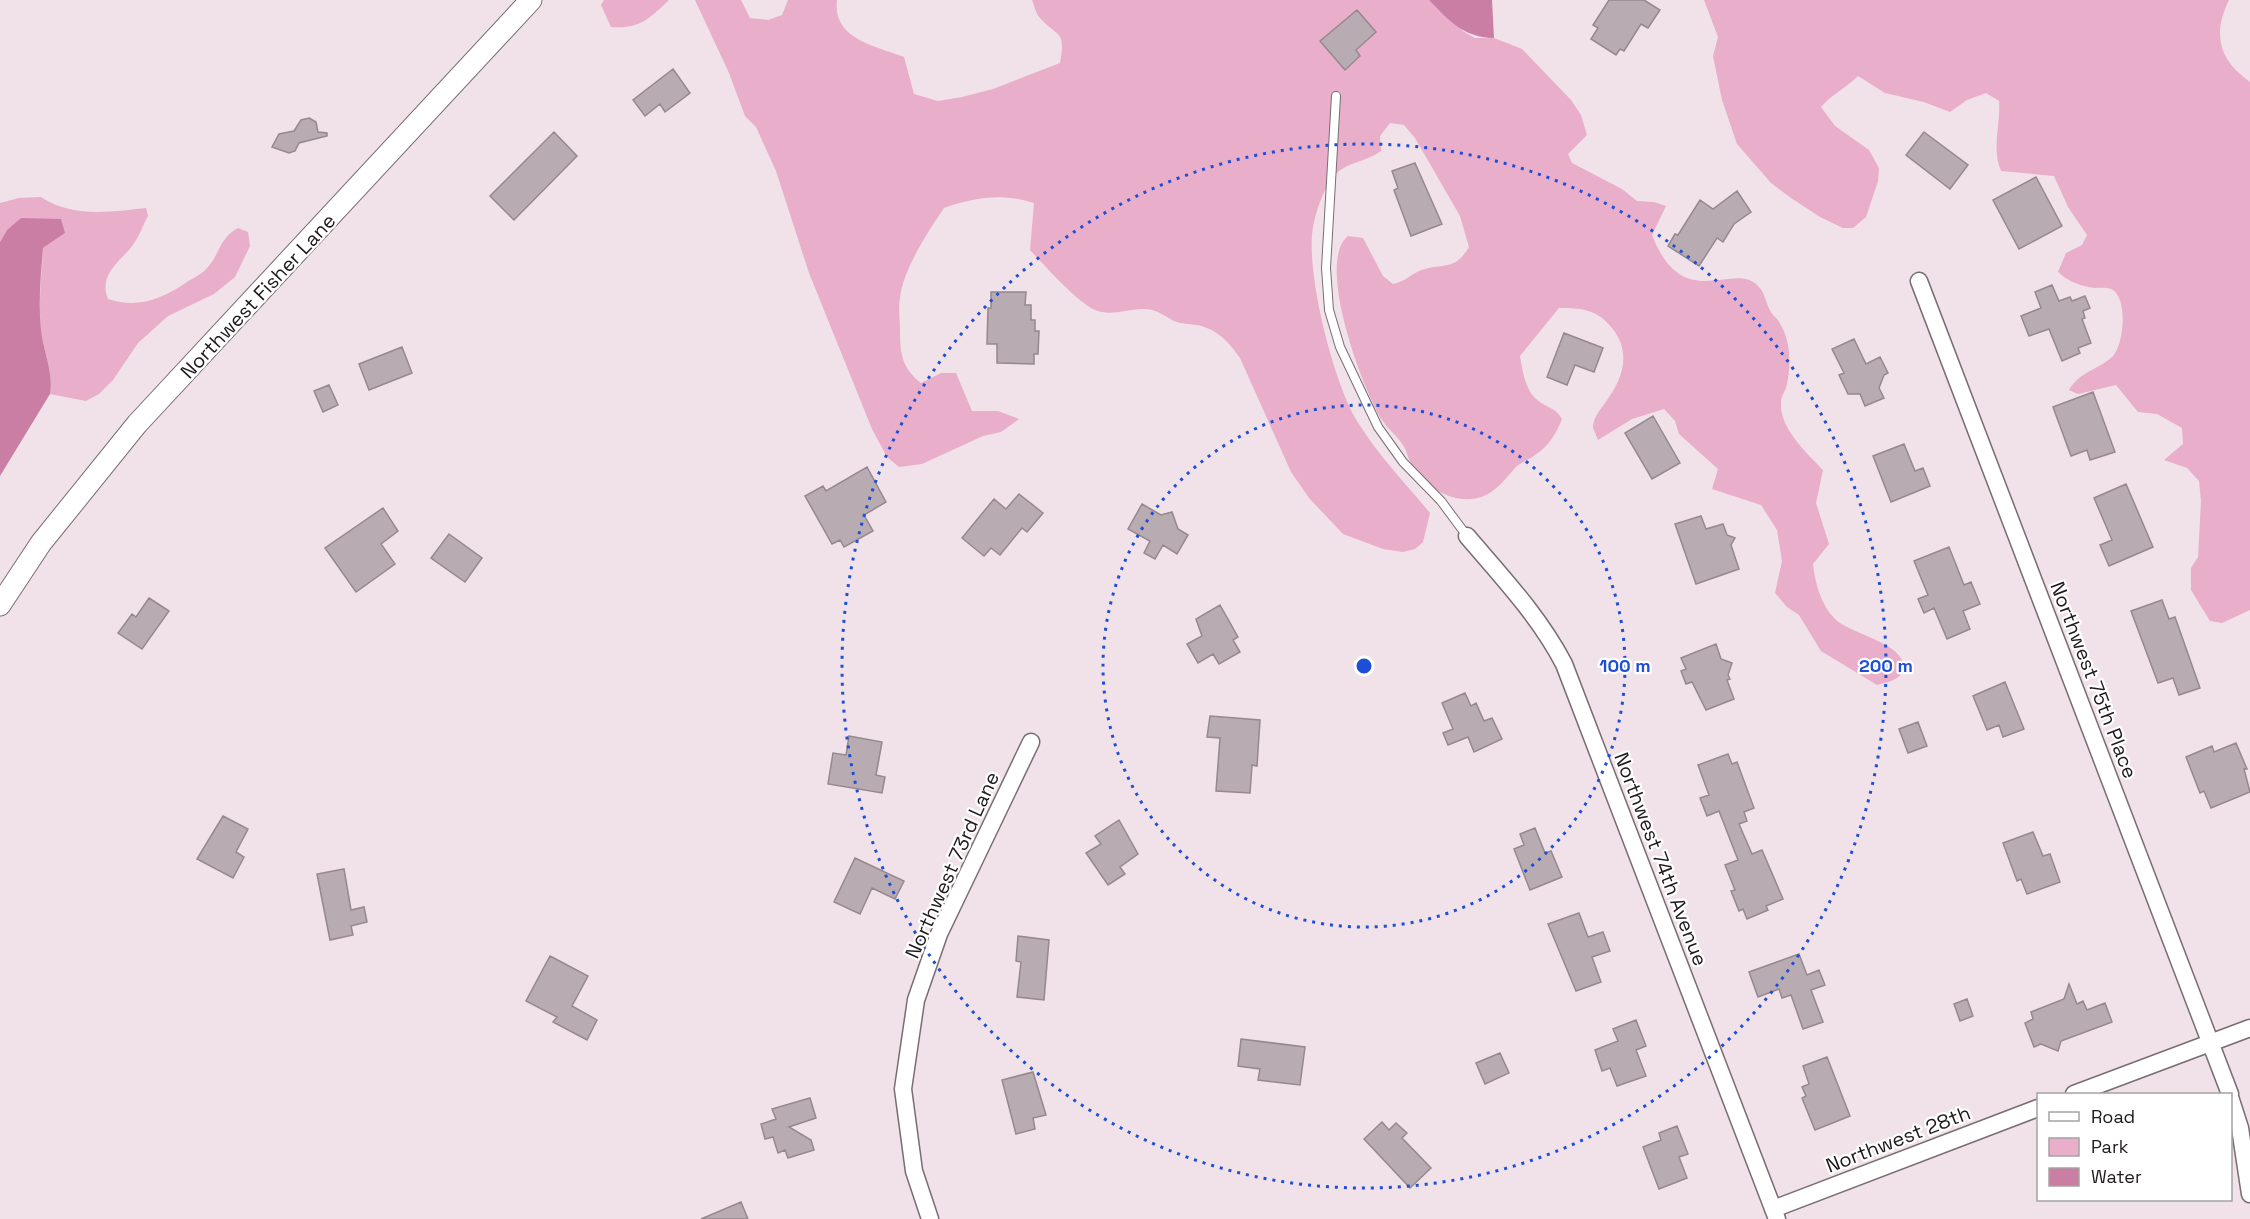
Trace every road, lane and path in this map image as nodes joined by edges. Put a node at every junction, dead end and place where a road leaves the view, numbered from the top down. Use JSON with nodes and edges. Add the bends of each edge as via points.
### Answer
{"nodes":[{"id":1,"x":531,"y":0,"type":"edge"},
{"id":2,"x":1336,"y":96,"type":"dead end"},
{"id":3,"x":1919,"y":281,"type":"dead end"},
{"id":4,"x":1467,"y":536,"type":"joint"},
{"id":5,"x":0,"y":606,"type":"edge"},
{"id":6,"x":1031,"y":742,"type":"dead end"},
{"id":7,"x":2250,"y":1028,"type":"edge"},
{"id":8,"x":2211,"y":1043,"type":"junction"},
{"id":9,"x":2079,"y":1093,"type":"edge"},
{"id":10,"x":2229,"y":1093,"type":"edge"},
{"id":11,"x":2232,"y":1102,"type":"edge"},
{"id":12,"x":2037,"y":1108,"type":"edge"},
{"id":13,"x":2250,"y":1194,"type":"edge"},
{"id":14,"x":1775,"y":1214,"type":"edge"},
{"id":15,"x":930,"y":1219,"type":"edge"}],
"edges":[{"from":1,"to":5,"type":"street","name":"Northwest Fisher Lane","via":[[137,424],[41,543]]},
{"from":2,"to":4,"type":"lane","via":[[1326,268],[1329,310],[1340,347],[1378,427]]},
{"from":3,"to":8,"type":"street","name":"Northwest 75th Place"},
{"from":4,"to":14,"type":"street","name":"Northwest 74th Avenue","via":[[1528,607],[1564,664]]},
{"from":6,"to":15,"type":"street","name":"Northwest 73rd Lane","via":[[939,934],[916,1000],[903,1089],[914,1171]]},
{"from":7,"to":8,"type":"street"},
{"from":8,"to":9,"type":"street"},
{"from":8,"to":10,"type":"street","name":"Northwest 75th Place"},
{"from":11,"to":13,"type":"street","name":"Northwest 75th Place"},
{"from":12,"to":14,"type":"street","name":"Northwest 28th"}]}
